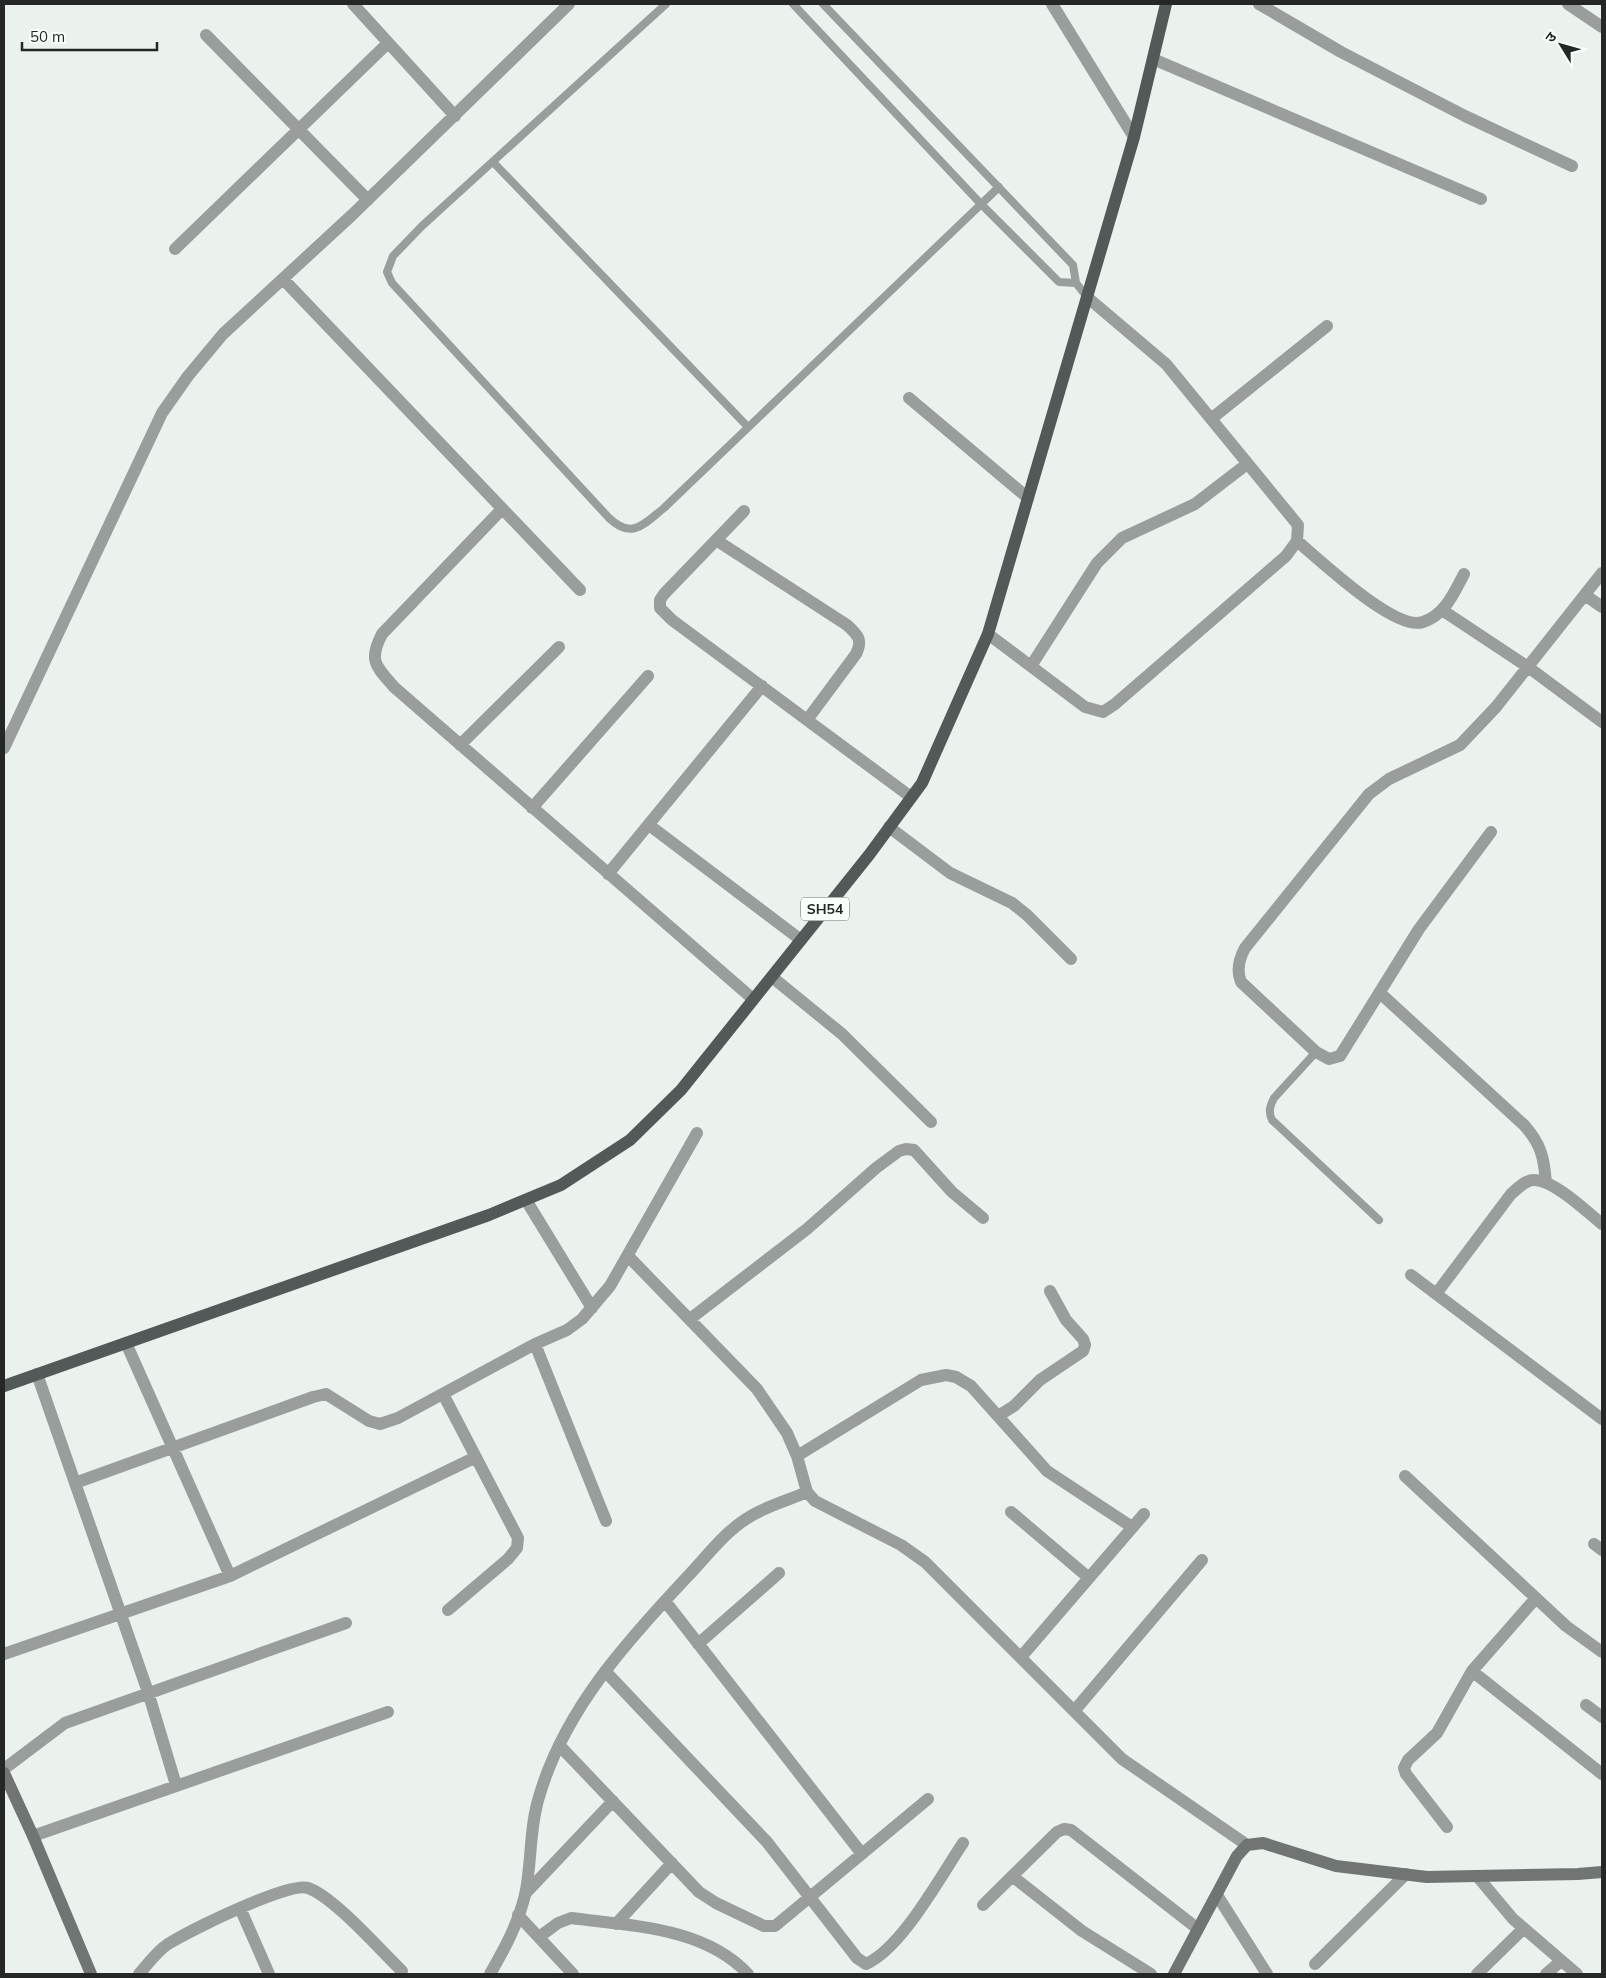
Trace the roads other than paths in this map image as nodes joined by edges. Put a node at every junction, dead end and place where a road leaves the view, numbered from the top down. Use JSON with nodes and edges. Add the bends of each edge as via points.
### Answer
{"nodes":[{"id":1,"x":353,"y":4,"type":"edge"},
{"id":2,"x":569,"y":4,"type":"edge"},
{"id":3,"x":666,"y":4,"type":"edge"},
{"id":4,"x":793,"y":4,"type":"edge"},
{"id":5,"x":823,"y":4,"type":"edge"},
{"id":6,"x":1052,"y":4,"type":"edge"},
{"id":7,"x":1166,"y":4,"type":"edge"},
{"id":8,"x":1259,"y":4,"type":"edge"},
{"id":9,"x":1568,"y":4,"type":"edge"},
{"id":10,"x":1602,"y":27,"type":"edge"},
{"id":11,"x":206,"y":35,"type":"dead end"},
{"id":12,"x":388,"y":43,"type":"junction"},
{"id":13,"x":1153,"y":59,"type":"junction"},
{"id":14,"x":455,"y":116,"type":"junction"},
{"id":15,"x":298,"y":131,"type":"junction"},
{"id":16,"x":1134,"y":137,"type":"junction"},
{"id":17,"x":494,"y":162,"type":"junction"},
{"id":18,"x":1572,"y":166,"type":"dead end"},
{"id":19,"x":999,"y":187,"type":"junction"},
{"id":20,"x":1481,"y":199,"type":"dead end"},
{"id":21,"x":368,"y":200,"type":"junction"},
{"id":22,"x":980,"y":203,"type":"junction"},
{"id":23,"x":175,"y":249,"type":"dead end"},
{"id":24,"x":283,"y":279,"type":"junction"},
{"id":25,"x":1076,"y":283,"type":"junction"},
{"id":26,"x":1087,"y":297,"type":"junction"},
{"id":27,"x":1327,"y":326,"type":"dead end"},
{"id":28,"x":909,"y":398,"type":"dead end"},
{"id":29,"x":1211,"y":419,"type":"junction"},
{"id":30,"x":748,"y":428,"type":"junction"},
{"id":31,"x":1247,"y":464,"type":"junction"},
{"id":32,"x":1028,"y":498,"type":"junction"},
{"id":33,"x":502,"y":508,"type":"junction"},
{"id":34,"x":744,"y":511,"type":"dead end"},
{"id":35,"x":716,"y":540,"type":"junction"},
{"id":36,"x":1297,"y":540,"type":"junction"},
{"id":37,"x":1602,"y":573,"type":"edge"},
{"id":38,"x":1464,"y":574,"type":"dead end"},
{"id":39,"x":580,"y":590,"type":"dead end"},
{"id":40,"x":1585,"y":595,"type":"junction"},
{"id":41,"x":1602,"y":607,"type":"edge"},
{"id":42,"x":1442,"y":610,"type":"junction"},
{"id":43,"x":988,"y":634,"type":"junction"},
{"id":44,"x":559,"y":647,"type":"dead end"},
{"id":45,"x":1031,"y":666,"type":"junction"},
{"id":46,"x":1528,"y":667,"type":"junction"},
{"id":47,"x":648,"y":676,"type":"dead end"},
{"id":48,"x":762,"y":686,"type":"junction"},
{"id":49,"x":807,"y":720,"type":"junction"},
{"id":50,"x":1602,"y":722,"type":"edge"},
{"id":51,"x":460,"y":745,"type":"junction"},
{"id":52,"x":4,"y":748,"type":"edge"},
{"id":53,"x":911,"y":797,"type":"junction"},
{"id":54,"x":532,"y":808,"type":"junction"},
{"id":55,"x":648,"y":825,"type":"junction"},
{"id":56,"x":889,"y":827,"type":"junction"},
{"id":57,"x":1491,"y":832,"type":"dead end"},
{"id":58,"x":608,"y":874,"type":"junction"},
{"id":59,"x":801,"y":940,"type":"junction"},
{"id":60,"x":1071,"y":959,"type":"dead end"},
{"id":61,"x":772,"y":977,"type":"junction"},
{"id":62,"x":1380,"y":993,"type":"junction"},
{"id":63,"x":753,"y":999,"type":"junction"},
{"id":64,"x":1316,"y":1052,"type":"junction"},
{"id":65,"x":931,"y":1122,"type":"dead end"},
{"id":66,"x":697,"y":1133,"type":"dead end"},
{"id":67,"x":1546,"y":1183,"type":"junction"},
{"id":68,"x":526,"y":1200,"type":"junction"},
{"id":69,"x":983,"y":1218,"type":"dead end"},
{"id":70,"x":1379,"y":1220,"type":"dead end"},
{"id":71,"x":1602,"y":1224,"type":"edge"},
{"id":72,"x":628,"y":1256,"type":"junction"},
{"id":73,"x":1411,"y":1275,"type":"dead end"},
{"id":74,"x":1050,"y":1291,"type":"dead end"},
{"id":75,"x":1436,"y":1294,"type":"junction"},
{"id":76,"x":592,"y":1308,"type":"junction"},
{"id":77,"x":690,"y":1319,"type":"junction"},
{"id":78,"x":126,"y":1343,"type":"junction"},
{"id":79,"x":535,"y":1344,"type":"junction"},
{"id":80,"x":37,"y":1374,"type":"junction"},
{"id":81,"x":4,"y":1386,"type":"edge"},
{"id":82,"x":443,"y":1394,"type":"junction"},
{"id":83,"x":998,"y":1416,"type":"junction"},
{"id":84,"x":1602,"y":1419,"type":"edge"},
{"id":85,"x":173,"y":1448,"type":"junction"},
{"id":86,"x":798,"y":1456,"type":"junction"},
{"id":87,"x":476,"y":1457,"type":"junction"},
{"id":88,"x":1405,"y":1476,"type":"dead end"},
{"id":89,"x":75,"y":1483,"type":"junction"},
{"id":90,"x":807,"y":1492,"type":"junction"},
{"id":91,"x":1011,"y":1512,"type":"dead end"},
{"id":92,"x":1144,"y":1514,"type":"dead end"},
{"id":93,"x":606,"y":1521,"type":"dead end"},
{"id":94,"x":1132,"y":1527,"type":"junction"},
{"id":95,"x":1202,"y":1560,"type":"dead end"},
{"id":96,"x":779,"y":1573,"type":"dead end"},
{"id":97,"x":230,"y":1576,"type":"junction"},
{"id":98,"x":1089,"y":1578,"type":"junction"},
{"id":99,"x":1536,"y":1598,"type":"junction"},
{"id":100,"x":665,"y":1601,"type":"junction"},
{"id":101,"x":448,"y":1610,"type":"dead end"},
{"id":102,"x":120,"y":1613,"type":"junction"},
{"id":103,"x":346,"y":1622,"type":"dead end"},
{"id":104,"x":698,"y":1644,"type":"junction"},
{"id":105,"x":1602,"y":1652,"type":"edge"},
{"id":106,"x":4,"y":1654,"type":"edge"},
{"id":107,"x":1021,"y":1657,"type":"junction"},
{"id":108,"x":605,"y":1671,"type":"junction"},
{"id":109,"x":1472,"y":1671,"type":"junction"},
{"id":110,"x":148,"y":1692,"type":"junction"},
{"id":111,"x":1586,"y":1705,"type":"dead end"},
{"id":112,"x":1075,"y":1710,"type":"junction"},
{"id":113,"x":388,"y":1712,"type":"dead end"},
{"id":114,"x":1602,"y":1717,"type":"edge"},
{"id":115,"x":559,"y":1745,"type":"junction"},
{"id":116,"x":4,"y":1769,"type":"edge"},
{"id":117,"x":4,"y":1773,"type":"edge"},
{"id":118,"x":1602,"y":1774,"type":"edge"},
{"id":119,"x":176,"y":1786,"type":"junction"},
{"id":120,"x":928,"y":1799,"type":"dead end"},
{"id":121,"x":613,"y":1801,"type":"junction"},
{"id":122,"x":1447,"y":1827,"type":"dead end"},
{"id":123,"x":33,"y":1836,"type":"junction"},
{"id":124,"x":963,"y":1843,"type":"dead end"},
{"id":125,"x":1247,"y":1845,"type":"junction"},
{"id":126,"x":862,"y":1854,"type":"junction"},
{"id":127,"x":672,"y":1863,"type":"junction"},
{"id":128,"x":1602,"y":1872,"type":"edge"},
{"id":129,"x":1406,"y":1874,"type":"junction"},
{"id":130,"x":1012,"y":1876,"type":"junction"},
{"id":131,"x":1477,"y":1876,"type":"junction"},
{"id":132,"x":525,"y":1894,"type":"junction"},
{"id":133,"x":1217,"y":1895,"type":"junction"},
{"id":134,"x":811,"y":1898,"type":"junction"},
{"id":135,"x":982,"y":1905,"type":"dead end"},
{"id":136,"x":240,"y":1908,"type":"junction"},
{"id":137,"x":518,"y":1915,"type":"junction"},
{"id":138,"x":616,"y":1924,"type":"junction"},
{"id":139,"x":1198,"y":1929,"type":"junction"},
{"id":140,"x":1524,"y":1929,"type":"junction"},
{"id":141,"x":539,"y":1937,"type":"junction"},
{"id":142,"x":1561,"y":1961,"type":"junction"},
{"id":143,"x":1315,"y":1964,"type":"dead end"},
{"id":144,"x":402,"y":1971,"type":"dead end"},
{"id":145,"x":91,"y":1974,"type":"edge"},
{"id":146,"x":140,"y":1974,"type":"edge"},
{"id":147,"x":269,"y":1974,"type":"edge"},
{"id":148,"x":490,"y":1974,"type":"edge"},
{"id":149,"x":573,"y":1974,"type":"edge"},
{"id":150,"x":748,"y":1974,"type":"edge"},
{"id":151,"x":1151,"y":1974,"type":"edge"},
{"id":152,"x":1174,"y":1974,"type":"edge"},
{"id":153,"x":1267,"y":1974,"type":"edge"},
{"id":154,"x":1477,"y":1974,"type":"edge"},
{"id":155,"x":1546,"y":1974,"type":"edge"},
{"id":156,"x":1576,"y":1974,"type":"edge"}],
"edges":[{"from":1,"to":12,"type":"street"},
{"from":2,"to":14,"type":"street"},
{"from":3,"to":17,"type":"lane"},
{"from":4,"to":22,"type":"lane"},
{"from":5,"to":19,"type":"lane"},
{"from":6,"to":16,"type":"street"},
{"from":7,"to":13,"type":"main road","number":"SH54"},
{"from":8,"to":18,"type":"street","via":[[1340,52]]},
{"from":9,"to":10,"type":"street"},
{"from":11,"to":15,"type":"street"},
{"from":12,"to":14,"type":"street"},
{"from":12,"to":15,"type":"street"},
{"from":13,"to":16,"type":"main road","number":"SH54"},
{"from":13,"to":20,"type":"street"},
{"from":14,"to":21,"type":"street"},
{"from":15,"to":21,"type":"street"},
{"from":15,"to":23,"type":"street"},
{"from":16,"to":26,"type":"main road","number":"SH54"},
{"from":17,"to":30,"type":"lane"},
{"from":17,"to":30,"type":"lane","via":[[393,256],[388,265],[388,277],[609,518],[622,528],[632,530],[642,526]]},
{"from":19,"to":22,"type":"lane"},
{"from":19,"to":25,"type":"lane","via":[[1072,265]]},
{"from":21,"to":24,"type":"street"},
{"from":22,"to":25,"type":"lane","via":[[1059,282]]},
{"from":22,"to":30,"type":"lane"},
{"from":24,"to":33,"type":"street"},
{"from":24,"to":52,"type":"street","via":[[223,334],[162,413]]},
{"from":25,"to":26,"type":"lane"},
{"from":26,"to":29,"type":"street","via":[[1166,364]]},
{"from":26,"to":32,"type":"main road","number":"SH54"},
{"from":27,"to":29,"type":"street"},
{"from":28,"to":32,"type":"street"},
{"from":29,"to":31,"type":"street"},
{"from":31,"to":36,"type":"street","via":[[1298,525]]},
{"from":31,"to":45,"type":"street","via":[[1195,504],[1122,538],[1097,563]]},
{"from":32,"to":43,"type":"main road","number":"SH54"},
{"from":33,"to":39,"type":"street"},
{"from":33,"to":51,"type":"street","via":[[382,634],[374,650],[377,667],[394,687]]},
{"from":34,"to":35,"type":"street"},
{"from":35,"to":48,"type":"street","via":[[664,594],[660,608]]},
{"from":35,"to":49,"type":"street","via":[[847,625],[860,639],[861,646],[856,654]]},
{"from":36,"to":42,"type":"street","via":[[1344,581],[1402,621],[1424,622]]},
{"from":36,"to":45,"type":"street","via":[[1286,556],[1103,712],[1085,707]]},
{"from":37,"to":40,"type":"street"},
{"from":38,"to":42,"type":"street"},
{"from":40,"to":41,"type":"street"},
{"from":40,"to":46,"type":"street"},
{"from":42,"to":46,"type":"street"},
{"from":43,"to":45,"type":"street"},
{"from":43,"to":53,"type":"main road","number":"SH54","via":[[922,783]]},
{"from":44,"to":51,"type":"street"},
{"from":46,"to":50,"type":"street"},
{"from":46,"to":64,"type":"street","via":[[1460,745],[1389,779],[1369,794],[1244,948],[1238,975],[1241,982]]},
{"from":47,"to":54,"type":"street"},
{"from":48,"to":49,"type":"street"},
{"from":48,"to":55,"type":"street"},
{"from":49,"to":53,"type":"street"},
{"from":51,"to":54,"type":"street"},
{"from":53,"to":56,"type":"main road","number":"SH54"},
{"from":54,"to":58,"type":"street"},
{"from":55,"to":58,"type":"street"},
{"from":55,"to":59,"type":"street"},
{"from":56,"to":59,"type":"main road","number":"SH54"},
{"from":56,"to":60,"type":"street","via":[[950,873],[1012,903]]},
{"from":57,"to":62,"type":"street","via":[[1419,929]]},
{"from":58,"to":63,"type":"street"},
{"from":59,"to":61,"type":"main road","number":"SH54"},
{"from":61,"to":63,"type":"main road","number":"SH54"},
{"from":61,"to":65,"type":"street","via":[[842,1034]]},
{"from":62,"to":64,"type":"street","via":[[1340,1056],[1329,1059]]},
{"from":62,"to":67,"type":"street","via":[[1524,1124],[1537,1140],[1544,1161]]},
{"from":63,"to":68,"type":"main road","number":"SH54","via":[[681,1090],[630,1140],[561,1185]]},
{"from":64,"to":70,"type":"lane","via":[[1274,1098],[1269,1113],[1272,1120]]},
{"from":66,"to":72,"type":"street"},
{"from":67,"to":71,"type":"street"},
{"from":67,"to":75,"type":"street","via":[[1533,1180],[1511,1194]]},
{"from":68,"to":76,"type":"street"},
{"from":68,"to":78,"type":"main road","number":"SH54"},
{"from":69,"to":77,"type":"street","via":[[914,1150],[906,1148],[876,1168],[807,1229]]},
{"from":72,"to":76,"type":"street"},
{"from":72,"to":77,"type":"street"},
{"from":73,"to":75,"type":"street"},
{"from":74,"to":83,"type":"street","via":[[1066,1320],[1083,1339],[1083,1351],[1040,1380],[1014,1406]]},
{"from":75,"to":84,"type":"street"},
{"from":76,"to":79,"type":"street","via":[[567,1330]]},
{"from":77,"to":86,"type":"street","via":[[757,1389],[787,1433]]},
{"from":78,"to":80,"type":"main road","number":"SH54"},
{"from":78,"to":85,"type":"street"},
{"from":79,"to":82,"type":"street"},
{"from":79,"to":93,"type":"street"},
{"from":80,"to":81,"type":"main road","number":"SH54"},
{"from":80,"to":89,"type":"street"},
{"from":82,"to":85,"type":"street","via":[[380,1424],[369,1421],[326,1394]]},
{"from":82,"to":87,"type":"street"},
{"from":83,"to":86,"type":"street","via":[[971,1386],[956,1377],[935,1376],[922,1380]]},
{"from":83,"to":94,"type":"street","via":[[1047,1471]]},
{"from":85,"to":89,"type":"street"},
{"from":85,"to":97,"type":"street"},
{"from":86,"to":90,"type":"street"},
{"from":87,"to":97,"type":"street"},
{"from":87,"to":101,"type":"street","via":[[518,1538],[517,1548]]},
{"from":88,"to":99,"type":"street"},
{"from":89,"to":102,"type":"street"},
{"from":90,"to":100,"type":"street","via":[[751,1516],[726,1535]]},
{"from":90,"to":107,"type":"street","via":[[815,1501],[901,1545],[925,1562]]},
{"from":91,"to":98,"type":"street"},
{"from":92,"to":94,"type":"street"},
{"from":94,"to":98,"type":"street"},
{"from":95,"to":112,"type":"street"},
{"from":96,"to":104,"type":"street"},
{"from":97,"to":102,"type":"street"},
{"from":98,"to":107,"type":"street"},
{"from":99,"to":105,"type":"street","via":[[1566,1626]]},
{"from":99,"to":109,"type":"street"},
{"from":100,"to":104,"type":"street"},
{"from":100,"to":108,"type":"street","via":[[628,1640]]},
{"from":102,"to":106,"type":"street"},
{"from":102,"to":110,"type":"street"},
{"from":103,"to":110,"type":"street"},
{"from":104,"to":126,"type":"street"},
{"from":107,"to":112,"type":"street"},
{"from":108,"to":115,"type":"street"},
{"from":108,"to":134,"type":"street","via":[[767,1842]]},
{"from":109,"to":118,"type":"street"},
{"from":109,"to":122,"type":"street","via":[[1437,1732],[1404,1768]]},
{"from":110,"to":116,"type":"street","via":[[65,1723]]},
{"from":110,"to":119,"type":"street"},
{"from":111,"to":114,"type":"street"},
{"from":112,"to":125,"type":"street","via":[[1122,1760]]},
{"from":113,"to":119,"type":"street"},
{"from":115,"to":121,"type":"street"},
{"from":115,"to":132,"type":"street","via":[[539,1796],[533,1822]]},
{"from":117,"to":123,"type":"street"},
{"from":119,"to":123,"type":"street"},
{"from":120,"to":126,"type":"street"},
{"from":121,"to":127,"type":"street"},
{"from":121,"to":132,"type":"street"},
{"from":123,"to":145,"type":"street"},
{"from":124,"to":134,"type":"street","via":[[900,1936],[875,1960],[866,1964],[857,1958]]},
{"from":125,"to":129,"type":"street","via":[[1262,1843],[1336,1866]]},
{"from":125,"to":133,"type":"street","via":[[1237,1856]]},
{"from":126,"to":134,"type":"street"},
{"from":127,"to":134,"type":"street","via":[[699,1892],[764,1926],[775,1926]]},
{"from":127,"to":138,"type":"street"},
{"from":128,"to":131,"type":"street"},
{"from":129,"to":131,"type":"street"},
{"from":129,"to":143,"type":"street"},
{"from":130,"to":135,"type":"street"},
{"from":130,"to":139,"type":"street","via":[[1057,1832],[1071,1830]]},
{"from":130,"to":151,"type":"street","via":[[1082,1931]]},
{"from":131,"to":140,"type":"street","via":[[1498,1904]]},
{"from":132,"to":137,"type":"street"},
{"from":133,"to":139,"type":"street"},
{"from":133,"to":153,"type":"street"},
{"from":136,"to":144,"type":"street","via":[[292,1887],[306,1887],[324,1895]]},
{"from":136,"to":146,"type":"street","via":[[167,1944]]},
{"from":136,"to":147,"type":"street"},
{"from":137,"to":141,"type":"street"},
{"from":137,"to":148,"type":"street","via":[[512,1937]]},
{"from":138,"to":141,"type":"street","via":[[571,1918]]},
{"from":138,"to":150,"type":"street","via":[[661,1930],[715,1947],[735,1960]]},
{"from":139,"to":152,"type":"street"},
{"from":140,"to":142,"type":"street"},
{"from":140,"to":154,"type":"street"},
{"from":141,"to":149,"type":"street"},
{"from":142,"to":155,"type":"street"},
{"from":142,"to":156,"type":"street"}]}
